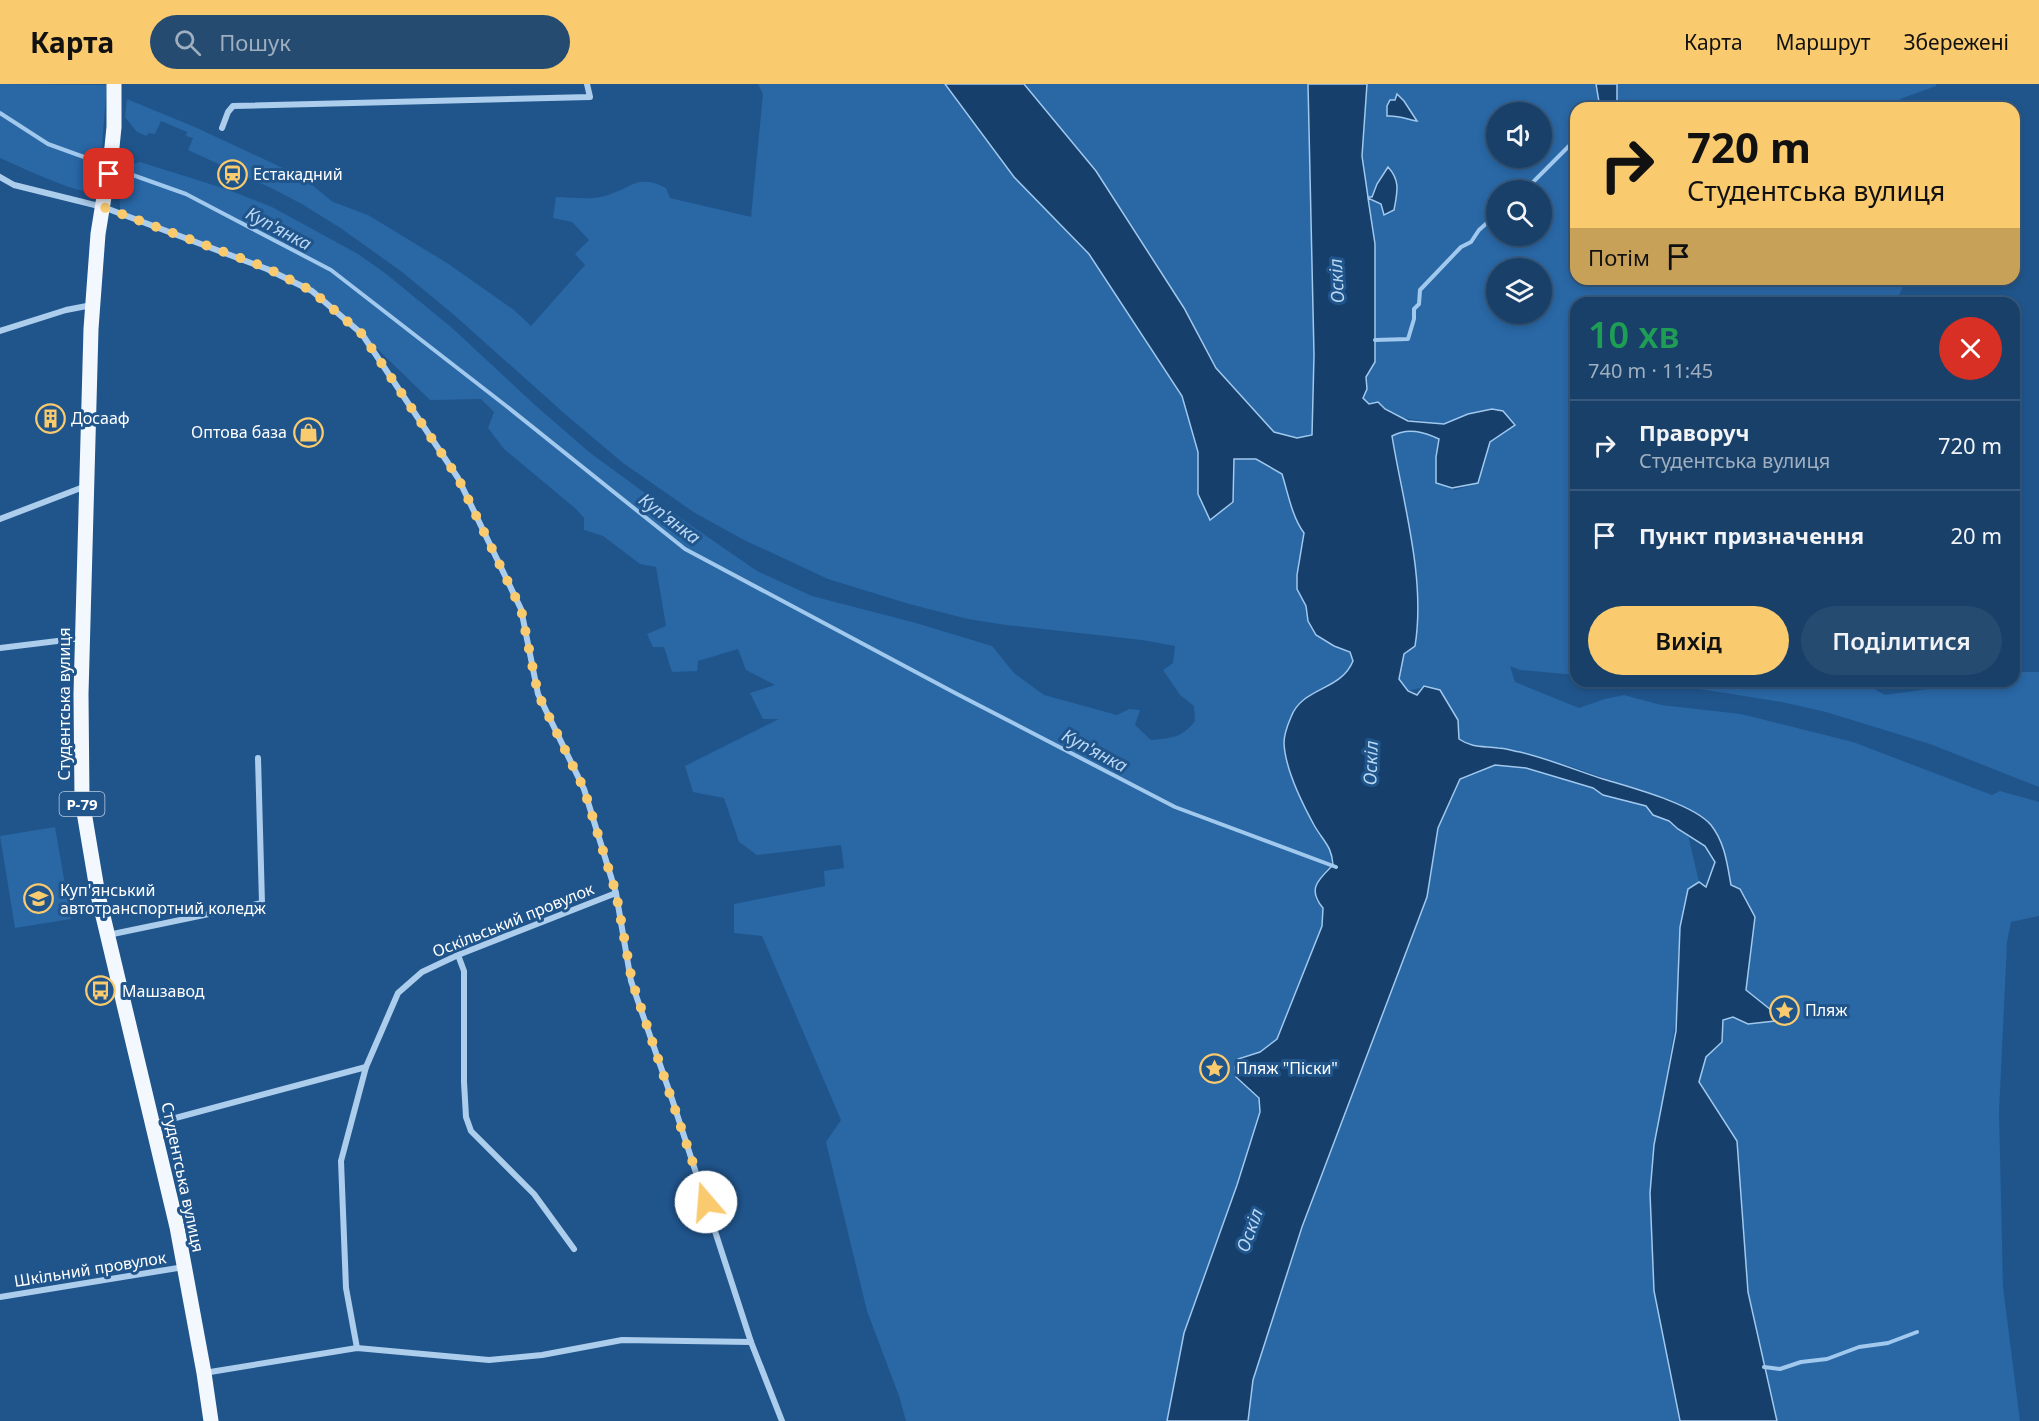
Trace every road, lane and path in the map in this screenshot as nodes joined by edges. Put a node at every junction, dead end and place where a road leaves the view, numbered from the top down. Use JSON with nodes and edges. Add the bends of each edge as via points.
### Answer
{"nodes":[{"id":1,"x":114,"y":84,"type":"edge"},
{"id":2,"x":587,"y":84,"type":"edge"},
{"id":3,"x":222,"y":128,"type":"dead end"},
{"id":4,"x":0,"y":177,"type":"edge"},
{"id":5,"x":103,"y":207,"type":"junction"},
{"id":6,"x":92,"y":305,"type":"junction"},
{"id":7,"x":0,"y":331,"type":"edge"},
{"id":8,"x":86,"y":486,"type":"junction"},
{"id":9,"x":0,"y":519,"type":"edge"},
{"id":10,"x":82,"y":638,"type":"junction"},
{"id":11,"x":0,"y":648,"type":"edge"},
{"id":12,"x":258,"y":758,"type":"dead end"},
{"id":13,"x":616,"y":893,"type":"junction"},
{"id":14,"x":108,"y":935,"type":"junction"},
{"id":15,"x":458,"y":955,"type":"junction"},
{"id":16,"x":366,"y":1067,"type":"junction"},
{"id":17,"x":153,"y":1124,"type":"junction"},
{"id":18,"x":574,"y":1249,"type":"dead end"},
{"id":19,"x":184,"y":1267,"type":"junction"},
{"id":20,"x":0,"y":1297,"type":"edge"},
{"id":21,"x":751,"y":1342,"type":"junction"},
{"id":22,"x":357,"y":1348,"type":"junction"},
{"id":23,"x":204,"y":1373,"type":"junction"},
{"id":24,"x":211,"y":1421,"type":"edge"},
{"id":25,"x":782,"y":1421,"type":"edge"}],
"edges":[{"from":1,"to":5,"type":"main road","name":"Студентська вулиця","number":"Р-79","via":[[114,127]]},
{"from":2,"to":3,"type":"street","via":[[590,97],[233,106]]},
{"from":4,"to":5,"type":"street","via":[[14,185]]},
{"from":5,"to":6,"type":"main road","name":"Студентська вулиця","number":"Р-79"},
{"from":5,"to":13,"type":"street","via":[[267,268],[312,291],[362,334],[458,478],[521,609],[538,694],[584,789]]},
{"from":6,"to":7,"type":"street"},
{"from":6,"to":8,"type":"main road","name":"Студентська вулиця","number":"Р-79"},
{"from":8,"to":9,"type":"street"},
{"from":8,"to":10,"type":"main road","name":"Студентська вулиця","number":"Р-79"},
{"from":10,"to":11,"type":"street"},
{"from":10,"to":14,"type":"main road","name":"Студентська вулиця","number":"Р-79","via":[[82,800]]},
{"from":12,"to":14,"type":"street","via":[[262,903]]},
{"from":13,"to":15,"type":"street","name":"Оскільський провулок"},
{"from":13,"to":21,"type":"street","via":[[632,981]]},
{"from":14,"to":17,"type":"main road","name":"Студентська вулиця","number":"Р-79"},
{"from":15,"to":16,"type":"street","name":"Оскільський провулок","via":[[422,972],[398,993]]},
{"from":15,"to":18,"type":"street","via":[[464,971],[464,1082],[471,1131],[534,1194]]},
{"from":16,"to":17,"type":"street"},
{"from":16,"to":22,"type":"street","name":"Оскільський провулок","via":[[341,1161],[346,1288]]},
{"from":17,"to":19,"type":"main road","name":"Студентська вулиця","number":"Р-79"},
{"from":19,"to":20,"type":"street","name":"Шкільний провулок"},
{"from":19,"to":23,"type":"main road","name":"Студентська вулиця","number":"Р-79"},
{"from":21,"to":22,"type":"street","via":[[622,1340],[489,1360]]},
{"from":21,"to":25,"type":"street"},
{"from":22,"to":23,"type":"street"},
{"from":23,"to":24,"type":"main road","name":"Студентська вулиця","number":"Р-79"}]}
